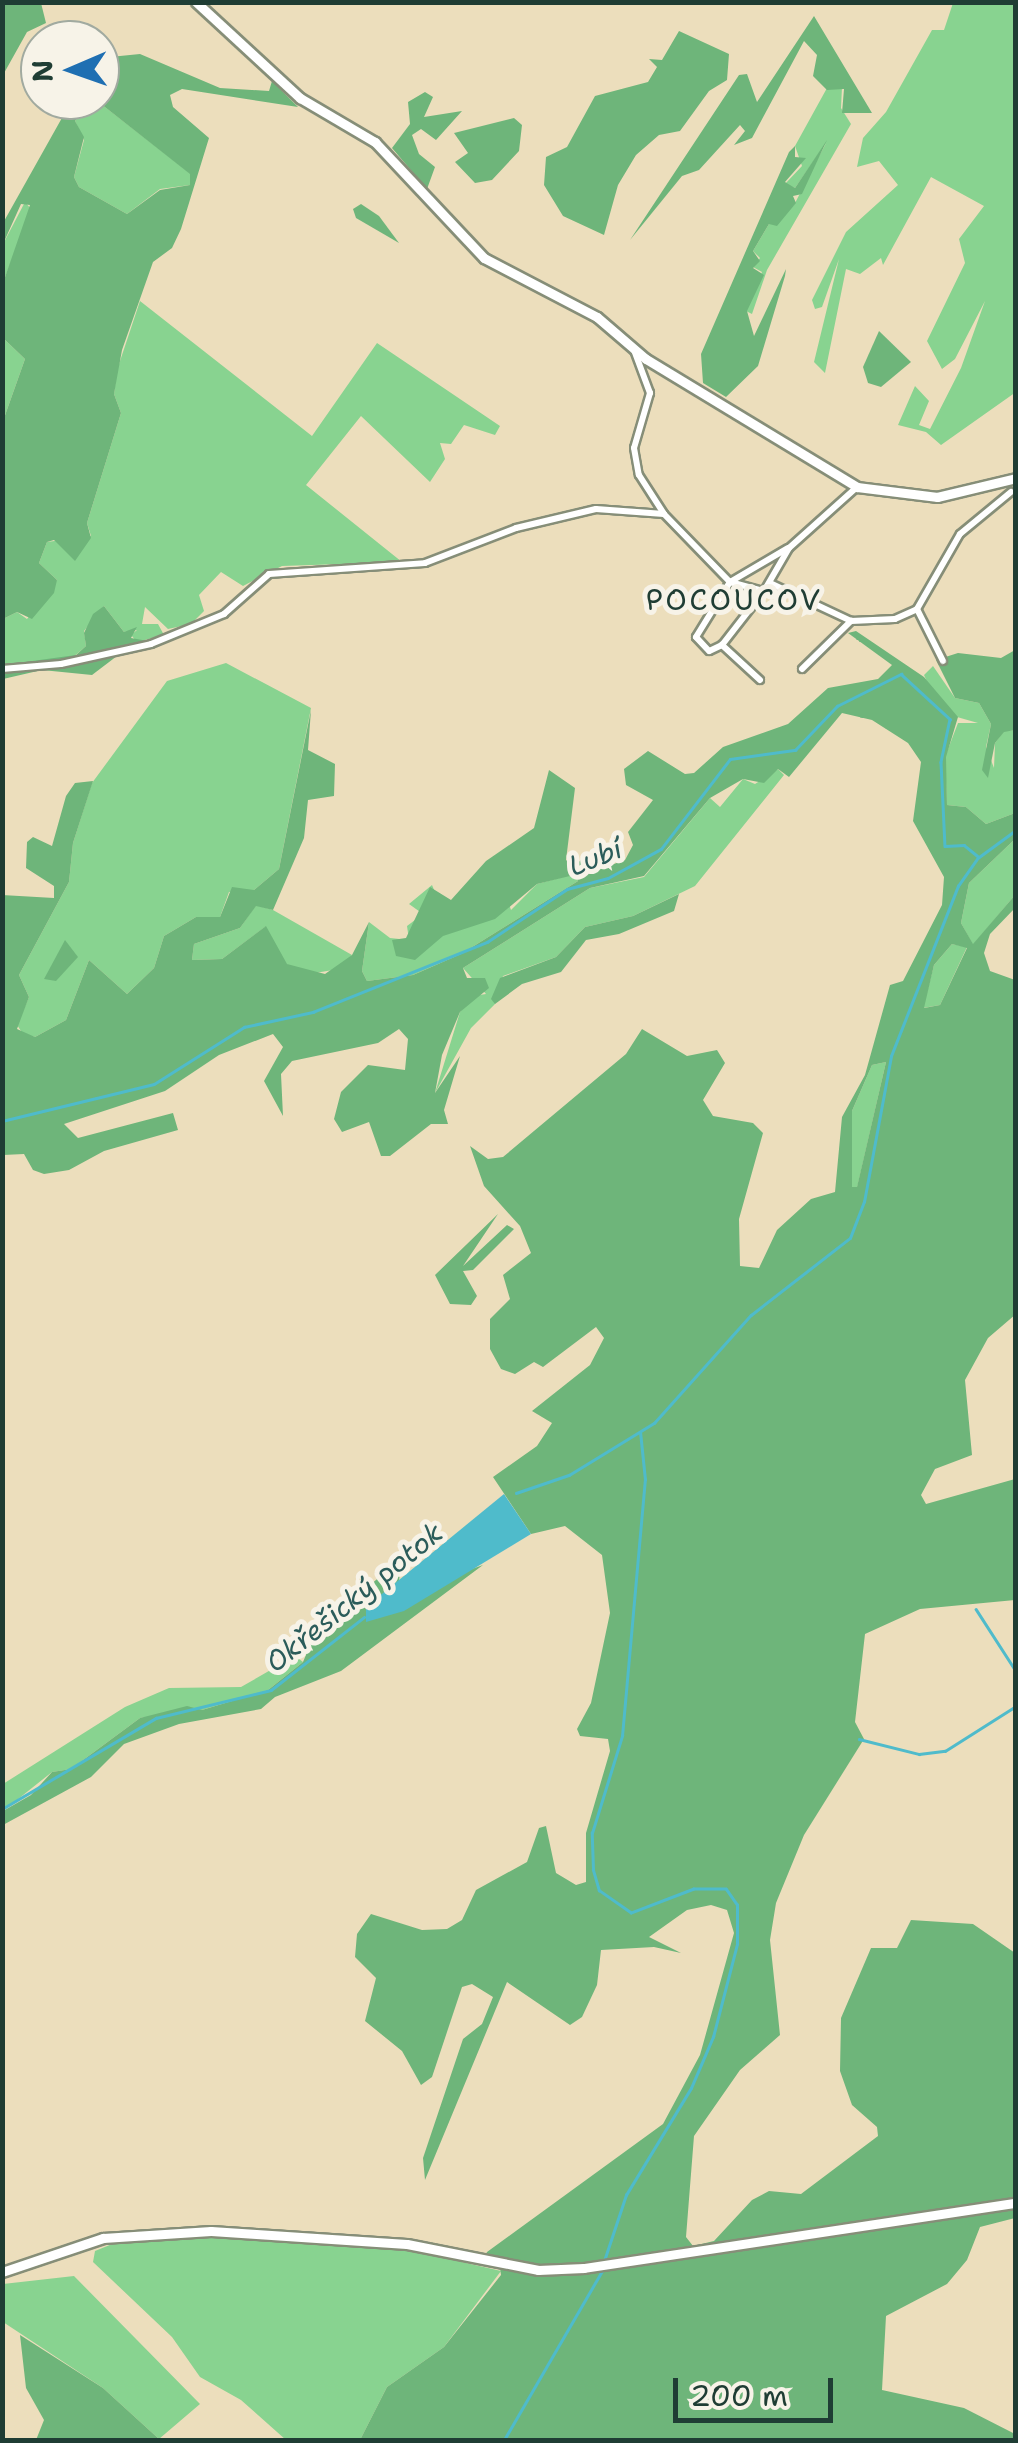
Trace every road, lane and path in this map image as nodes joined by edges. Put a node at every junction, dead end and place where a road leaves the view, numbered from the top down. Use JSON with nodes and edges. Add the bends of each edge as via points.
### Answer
{"nodes":[{"id":1,"x":196,"y":2,"type":"edge"},
{"id":2,"x":634,"y":350,"type":"junction"},
{"id":3,"x":1016,"y":478,"type":"edge"},
{"id":4,"x":857,"y":488,"type":"junction"},
{"id":5,"x":1012,"y":492,"type":"dead end"},
{"id":6,"x":664,"y":514,"type":"junction"},
{"id":7,"x":789,"y":548,"type":"junction"},
{"id":8,"x":730,"y":582,"type":"junction"},
{"id":9,"x":772,"y":584,"type":"junction"},
{"id":10,"x":764,"y":591,"type":"junction"},
{"id":11,"x":917,"y":609,"type":"junction"},
{"id":12,"x":851,"y":621,"type":"junction"},
{"id":13,"x":722,"y":646,"type":"junction"},
{"id":14,"x":943,"y":660,"type":"dead end"},
{"id":15,"x":2,"y":669,"type":"edge"},
{"id":16,"x":802,"y":669,"type":"dead end"},
{"id":17,"x":760,"y":680,"type":"dead end"},
{"id":18,"x":1016,"y":2204,"type":"edge"},
{"id":19,"x":2,"y":2272,"type":"edge"}],
"edges":[{"from":1,"to":2,"type":"street","via":[[300,98],[374,142],[484,258],[597,318]]},
{"from":2,"to":4,"type":"street"},
{"from":2,"to":6,"type":"street","via":[[650,393],[635,465]]},
{"from":3,"to":4,"type":"street","via":[[938,497]]},
{"from":4,"to":7,"type":"street"},
{"from":5,"to":11,"type":"street","via":[[960,534]]},
{"from":6,"to":8,"type":"street"},
{"from":6,"to":15,"type":"street","via":[[596,509],[516,528],[425,563],[269,574],[224,614],[150,644]]},
{"from":7,"to":8,"type":"street"},
{"from":7,"to":9,"type":"street"},
{"from":8,"to":10,"type":"street"},
{"from":8,"to":13,"type":"street","via":[[696,638],[709,651]]},
{"from":9,"to":10,"type":"street"},
{"from":9,"to":12,"type":"street"},
{"from":10,"to":13,"type":"street"},
{"from":11,"to":12,"type":"street","via":[[886,621]]},
{"from":11,"to":14,"type":"street"},
{"from":12,"to":16,"type":"street"},
{"from":13,"to":17,"type":"street"},
{"from":18,"to":19,"type":"street","via":[[584,2268],[538,2270],[407,2244],[210,2231],[102,2238]]}]}
